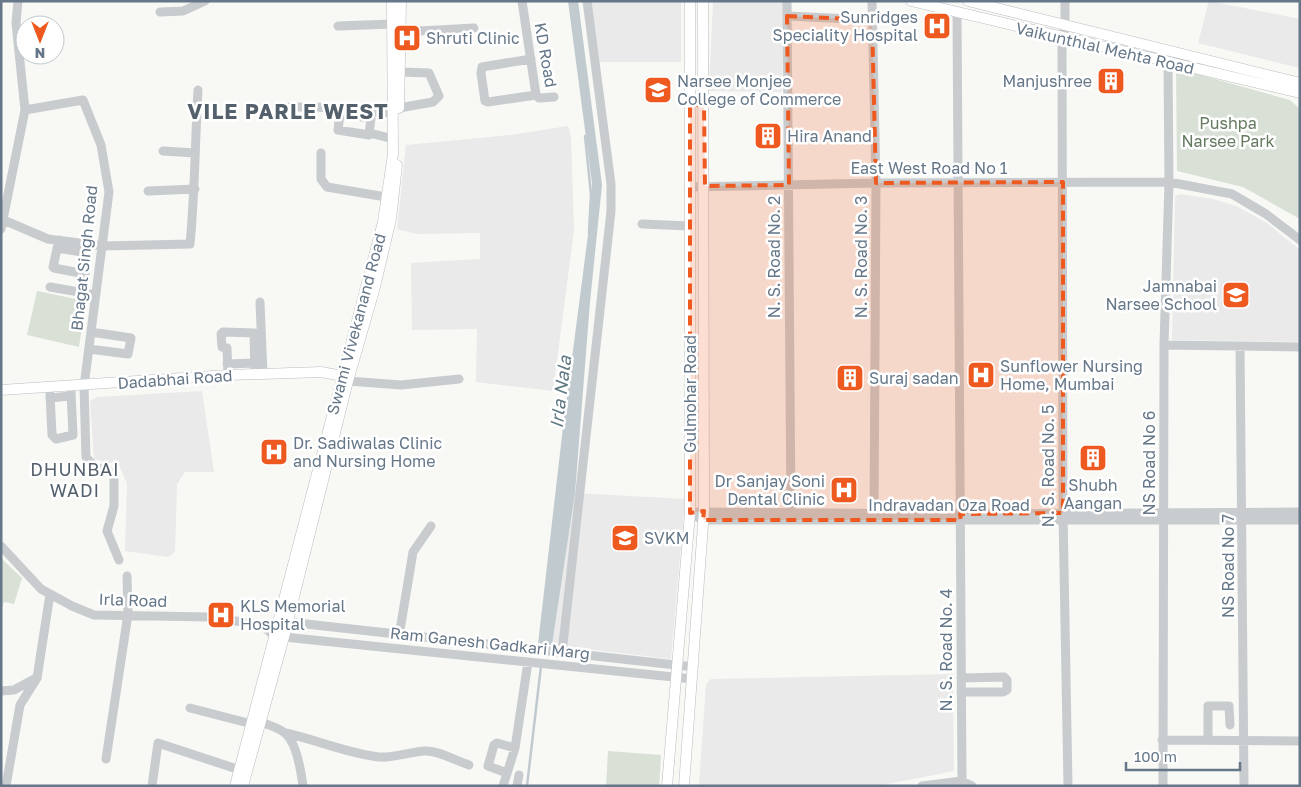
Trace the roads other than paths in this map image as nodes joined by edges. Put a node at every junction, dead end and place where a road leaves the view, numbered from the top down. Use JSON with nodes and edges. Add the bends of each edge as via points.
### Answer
{"nodes":[{"id":1,"x":18,"y":1,"type":"edge"},
{"id":2,"x":205,"y":1,"type":"edge"},
{"id":3,"x":392,"y":1,"type":"edge"},
{"id":4,"x":401,"y":1,"type":"edge"},
{"id":5,"x":522,"y":1,"type":"edge"},
{"id":6,"x":587,"y":1,"type":"edge"},
{"id":7,"x":690,"y":1,"type":"edge"},
{"id":8,"x":703,"y":1,"type":"edge"},
{"id":9,"x":787,"y":1,"type":"edge"},
{"id":10,"x":872,"y":1,"type":"edge"},
{"id":11,"x":911,"y":1,"type":"edge"},
{"id":12,"x":968,"y":1,"type":"edge"},
{"id":13,"x":1065,"y":1,"type":"edge"},
{"id":14,"x":160,"y":12,"type":"dead end"},
{"id":15,"x":957,"y":12,"type":"junction"},
{"id":16,"x":787,"y":16,"type":"junction"},
{"id":17,"x":872,"y":20,"type":"junction"},
{"id":18,"x":393,"y":24,"type":"junction"},
{"id":19,"x":338,"y":26,"type":"dead end"},
{"id":20,"x":1065,"y":26,"type":"junction"},
{"id":21,"x":474,"y":28,"type":"dead end"},
{"id":22,"x":401,"y":34,"type":"junction"},
{"id":23,"x":432,"y":35,"type":"dead end"},
{"id":24,"x":1062,"y":38,"type":"junction"},
{"id":25,"x":1170,"y":52,"type":"junction"},
{"id":26,"x":531,"y":59,"type":"junction"},
{"id":27,"x":1168,"y":62,"type":"junction"},
{"id":28,"x":401,"y":72,"type":"junction"},
{"id":29,"x":198,"y":90,"type":"dead end"},
{"id":30,"x":1298,"y":91,"type":"edge"},
{"id":31,"x":536,"y":95,"type":"junction"},
{"id":32,"x":554,"y":97,"type":"dead end"},
{"id":33,"x":690,"y":105,"type":"junction"},
{"id":34,"x":704,"y":106,"type":"junction"},
{"id":35,"x":290,"y":108,"type":"dead end"},
{"id":36,"x":25,"y":110,"type":"junction"},
{"id":37,"x":396,"y":111,"type":"junction"},
{"id":38,"x":370,"y":133,"type":"dead end"},
{"id":39,"x":393,"y":139,"type":"junction"},
{"id":40,"x":163,"y":151,"type":"dead end"},
{"id":41,"x":195,"y":153,"type":"junction"},
{"id":42,"x":321,"y":153,"type":"dead end"},
{"id":43,"x":876,"y":182,"type":"junction"},
{"id":44,"x":959,"y":182,"type":"junction"},
{"id":45,"x":1063,"y":182,"type":"junction"},
{"id":46,"x":1169,"y":182,"type":"junction"},
{"id":47,"x":789,"y":185,"type":"junction"},
{"id":48,"x":689,"y":186,"type":"junction"},
{"id":49,"x":705,"y":186,"type":"junction"},
{"id":50,"x":195,"y":189,"type":"junction"},
{"id":51,"x":148,"y":191,"type":"dead end"},
{"id":52,"x":386,"y":197,"type":"junction"},
{"id":53,"x":2,"y":223,"type":"edge"},
{"id":54,"x":642,"y":224,"type":"dead end"},
{"id":55,"x":689,"y":226,"type":"junction"},
{"id":56,"x":1300,"y":240,"type":"edge"},
{"id":57,"x":58,"y":244,"type":"junction"},
{"id":58,"x":74,"y":246,"type":"junction"},
{"id":59,"x":103,"y":246,"type":"junction"},
{"id":60,"x":87,"y":264,"type":"junction"},
{"id":61,"x":100,"y":266,"type":"junction"},
{"id":62,"x":53,"y":273,"type":"dead end"},
{"id":63,"x":84,"y":279,"type":"junction"},
{"id":64,"x":98,"y":281,"type":"junction"},
{"id":65,"x":50,"y":287,"type":"dead end"},
{"id":66,"x":83,"y":293,"type":"junction"},
{"id":67,"x":96,"y":295,"type":"junction"},
{"id":68,"x":260,"y":302,"type":"dead end"},
{"id":69,"x":258,"y":336,"type":"junction"},
{"id":70,"x":1164,"y":345,"type":"junction"},
{"id":71,"x":1240,"y":346,"type":"junction"},
{"id":72,"x":1300,"y":347,"type":"edge"},
{"id":73,"x":228,"y":369,"type":"junction"},
{"id":74,"x":258,"y":370,"type":"junction"},
{"id":75,"x":347,"y":379,"type":"junction"},
{"id":76,"x":459,"y":379,"type":"dead end"},
{"id":77,"x":84,"y":388,"type":"junction"},
{"id":78,"x":1,"y":390,"type":"edge"},
{"id":79,"x":71,"y":394,"type":"junction"},
{"id":80,"x":1,"y":396,"type":"edge"},
{"id":81,"x":50,"y":396,"type":"junction"},
{"id":82,"x":791,"y":512,"type":"junction"},
{"id":83,"x":1300,"y":512,"type":"edge"},
{"id":84,"x":690,"y":513,"type":"junction"},
{"id":85,"x":874,"y":514,"type":"junction"},
{"id":86,"x":703,"y":515,"type":"junction"},
{"id":87,"x":1063,"y":516,"type":"junction"},
{"id":88,"x":1164,"y":516,"type":"junction"},
{"id":89,"x":1243,"y":516,"type":"junction"},
{"id":90,"x":961,"y":517,"type":"junction"},
{"id":91,"x":1300,"y":520,"type":"edge"},
{"id":92,"x":431,"y":526,"type":"dead end"},
{"id":93,"x":1,"y":546,"type":"edge"},
{"id":94,"x":119,"y":560,"type":"dead end"},
{"id":95,"x":127,"y":576,"type":"dead end"},
{"id":96,"x":50,"y":594,"type":"junction"},
{"id":97,"x":128,"y":614,"type":"junction"},
{"id":98,"x":282,"y":622,"type":"junction"},
{"id":99,"x":262,"y":625,"type":"junction"},
{"id":100,"x":279,"y":636,"type":"junction"},
{"id":101,"x":400,"y":636,"type":"junction"},
{"id":102,"x":562,"y":653,"type":"junction"},
{"id":103,"x":530,"y":662,"type":"junction"},
{"id":104,"x":678,"y":666,"type":"junction"},
{"id":105,"x":694,"y":667,"type":"junction"},
{"id":106,"x":36,"y":678,"type":"junction"},
{"id":107,"x":961,"y":678,"type":"junction"},
{"id":108,"x":677,"y":679,"type":"junction"},
{"id":109,"x":693,"y":679,"type":"junction"},
{"id":110,"x":1,"y":691,"type":"edge"},
{"id":111,"x":961,"y":692,"type":"junction"},
{"id":112,"x":190,"y":708,"type":"dead end"},
{"id":113,"x":1243,"y":721,"type":"junction"},
{"id":114,"x":257,"y":723,"type":"junction"},
{"id":115,"x":286,"y":733,"type":"junction"},
{"id":116,"x":1162,"y":740,"type":"junction"},
{"id":117,"x":1208,"y":740,"type":"junction"},
{"id":118,"x":1243,"y":740,"type":"junction"},
{"id":119,"x":1300,"y":741,"type":"edge"},
{"id":120,"x":515,"y":748,"type":"junction"},
{"id":121,"x":106,"y":759,"type":"dead end"},
{"id":122,"x":469,"y":765,"type":"dead end"},
{"id":123,"x":240,"y":770,"type":"junction"},
{"id":124,"x":507,"y":773,"type":"junction"},
{"id":125,"x":518,"y":775,"type":"dead end"},
{"id":126,"x":962,"y":781,"type":"junction"},
{"id":127,"x":6,"y":786,"type":"edge"},
{"id":128,"x":152,"y":786,"type":"edge"},
{"id":129,"x":235,"y":786,"type":"edge"},
{"id":130,"x":243,"y":786,"type":"edge"},
{"id":131,"x":303,"y":786,"type":"edge"},
{"id":132,"x":503,"y":786,"type":"edge"},
{"id":133,"x":517,"y":786,"type":"edge"},
{"id":134,"x":667,"y":786,"type":"edge"},
{"id":135,"x":684,"y":786,"type":"edge"},
{"id":136,"x":922,"y":786,"type":"edge"},
{"id":137,"x":972,"y":786,"type":"edge"},
{"id":138,"x":1068,"y":786,"type":"edge"},
{"id":139,"x":1163,"y":786,"type":"edge"},
{"id":140,"x":1244,"y":786,"type":"edge"}],
"edges":[{"from":1,"to":36,"type":"street","via":[[16,23]]},
{"from":2,"to":14,"type":"street","via":[[183,10]]},
{"from":3,"to":18,"type":"main road","name":"Swami Vivekanand Road"},
{"from":4,"to":22,"type":"main road","name":"Swami Vivekanand Road"},
{"from":5,"to":26,"type":"street","name":"KD Road"},
{"from":6,"to":102,"type":"street","via":[[611,184],[611,210]]},
{"from":7,"to":33,"type":"main road","name":"Gulmohar Road"},
{"from":8,"to":34,"type":"main road","name":"Gulmohar Road"},
{"from":9,"to":16,"type":"street","name":"N. S. Road No. 2"},
{"from":10,"to":17,"type":"street","name":"N. S. Road No. 3"},
{"from":11,"to":15,"type":"main road","name":"Vaikunthlal Mehta Road"},
{"from":12,"to":20,"type":"main road","name":"Vaikunthlal Mehta Road"},
{"from":13,"to":20,"type":"street","name":"N. S. Road No. 5"},
{"from":15,"to":24,"type":"main road","name":"Vaikunthlal Mehta Road"},
{"from":15,"to":44,"type":"street"},
{"from":16,"to":17,"type":"street"},
{"from":16,"to":47,"type":"street","name":"N. S. Road No. 2"},
{"from":17,"to":43,"type":"street","name":"N. S. Road No. 3"},
{"from":18,"to":19,"type":"street"},
{"from":18,"to":37,"type":"main road","name":"Swami Vivekanand Road"},
{"from":20,"to":24,"type":"street","name":"N. S. Road No. 5"},
{"from":20,"to":25,"type":"main road","name":"Vaikunthlal Mehta Road"},
{"from":21,"to":22,"type":"street"},
{"from":22,"to":23,"type":"street"},
{"from":22,"to":28,"type":"main road","name":"Swami Vivekanand Road"},
{"from":24,"to":27,"type":"main road","name":"Vaikunthlal Mehta Road"},
{"from":24,"to":45,"type":"street","name":"N. S. Road No. 5"},
{"from":25,"to":27,"type":"street","name":"NS Road No 6"},
{"from":25,"to":30,"type":"main road","name":"Vaikunthlal Mehta Road"},
{"from":26,"to":31,"type":"street","name":"KD Road"},
{"from":26,"to":31,"type":"street","via":[[482,67],[481,73],[485,101]]},
{"from":27,"to":30,"type":"main road","name":"Vaikunthlal Mehta Road"},
{"from":27,"to":46,"type":"street","name":"NS Road No 6"},
{"from":28,"to":37,"type":"main road","name":"Swami Vivekanand Road"},
{"from":28,"to":37,"type":"street","via":[[428,73],[439,96],[433,102]]},
{"from":29,"to":41,"type":"street"},
{"from":31,"to":32,"type":"street","name":"KD Road","via":[[539,98]]},
{"from":33,"to":34,"type":"main road"},
{"from":33,"to":48,"type":"main road","name":"Gulmohar Road"},
{"from":34,"to":49,"type":"main road","name":"Gulmohar Road"},
{"from":35,"to":37,"type":"street"},
{"from":36,"to":53,"type":"street"},
{"from":36,"to":59,"type":"street","name":"Bhagat Singh Road","via":[[82,100],[101,145],[109,192]]},
{"from":37,"to":39,"type":"main road","name":"Swami Vivekanand Road"},
{"from":37,"to":75,"type":"main road","name":"Swami Vivekanand Road","via":[[396,192]]},
{"from":38,"to":39,"type":"street"},
{"from":39,"to":52,"type":"main road","name":"Swami Vivekanand Road"},
{"from":40,"to":41,"type":"street"},
{"from":41,"to":50,"type":"street"},
{"from":42,"to":52,"type":"street","via":[[321,179],[327,187]]},
{"from":43,"to":44,"type":"street","name":"East West Road No 1"},
{"from":43,"to":47,"type":"street","name":"East West Road No 1"},
{"from":43,"to":85,"type":"street","name":"N. S. Road No. 3"},
{"from":44,"to":45,"type":"street","name":"East West Road No 1"},
{"from":44,"to":90,"type":"street"},
{"from":45,"to":46,"type":"street","name":"East West Road No 1"},
{"from":45,"to":87,"type":"street","name":"N. S. Road No. 5"},
{"from":46,"to":56,"type":"street","name":"East West Road No 1","via":[[1232,194]]},
{"from":46,"to":70,"type":"street","name":"NS Road No 6"},
{"from":47,"to":49,"type":"street","name":"East West Road No 1"},
{"from":47,"to":82,"type":"street","name":"N. S. Road No. 2"},
{"from":48,"to":49,"type":"street","name":"East West Road No 1"},
{"from":48,"to":55,"type":"main road","name":"Gulmohar Road"},
{"from":49,"to":86,"type":"main road","name":"Gulmohar Road"},
{"from":50,"to":51,"type":"street"},
{"from":50,"to":59,"type":"street","via":[[190,244]]},
{"from":52,"to":75,"type":"main road","name":"Swami Vivekanand Road"},
{"from":53,"to":57,"type":"street"},
{"from":54,"to":55,"type":"street"},
{"from":55,"to":84,"type":"main road","name":"Gulmohar Road"},
{"from":57,"to":58,"type":"street"},
{"from":57,"to":60,"type":"street","via":[[55,269],[85,274]]},
{"from":58,"to":59,"type":"street"},
{"from":58,"to":60,"type":"street","via":[[88,253]]},
{"from":59,"to":61,"type":"street","name":"Bhagat Singh Road"},
{"from":60,"to":61,"type":"street"},
{"from":61,"to":64,"type":"street","name":"Bhagat Singh Road"},
{"from":62,"to":63,"type":"street"},
{"from":63,"to":64,"type":"street"},
{"from":63,"to":66,"type":"street"},
{"from":64,"to":67,"type":"street","name":"Bhagat Singh Road"},
{"from":65,"to":66,"type":"street"},
{"from":66,"to":67,"type":"street"},
{"from":67,"to":77,"type":"street","name":"Bhagat Singh Road"},
{"from":68,"to":69,"type":"street"},
{"from":69,"to":73,"type":"street","via":[[252,332],[221,333]]},
{"from":69,"to":74,"type":"street"},
{"from":69,"to":74,"type":"street"},
{"from":70,"to":71,"type":"street"},
{"from":70,"to":88,"type":"street","name":"NS Road No 6"},
{"from":71,"to":72,"type":"street"},
{"from":71,"to":89,"type":"street","name":"NS Road No 7"},
{"from":73,"to":74,"type":"main road","name":"Dadabhai Road"},
{"from":73,"to":77,"type":"main road","name":"Dadabhai Road"},
{"from":74,"to":75,"type":"main road","name":"Dadabhai Road","via":[[321,372]]},
{"from":75,"to":76,"type":"street","via":[[401,385]]},
{"from":75,"to":77,"type":"main road","name":"Dadabhai Road","via":[[321,376]]},
{"from":75,"to":98,"type":"main road","name":"Swami Vivekanand Road"},
{"from":77,"to":78,"type":"main road","name":"Dadabhai Road"},
{"from":77,"to":79,"type":"main road","name":"Dadabhai Road"},
{"from":77,"to":94,"type":"street","name":"Bhagat Singh Road","via":[[86,457],[95,467],[114,473],[114,506],[107,531]]},
{"from":79,"to":81,"type":"main road","name":"Dadabhai Road"},
{"from":79,"to":81,"type":"street","via":[[73,435],[56,439],[52,435]]},
{"from":80,"to":81,"type":"main road","name":"Dadabhai Road"},
{"from":82,"to":85,"type":"street","name":"Indravadan Oza Road"},
{"from":82,"to":86,"type":"street","name":"Indravadan Oza Road"},
{"from":83,"to":89,"type":"street","name":"Indravadan Oza Road"},
{"from":84,"to":86,"type":"street"},
{"from":84,"to":104,"type":"main road","name":"Gulmohar Road"},
{"from":85,"to":90,"type":"street","name":"Indravadan Oza Road"},
{"from":86,"to":90,"type":"street","name":"Indravadan Oza Road"},
{"from":86,"to":105,"type":"main road","name":"Gulmohar Road"},
{"from":87,"to":88,"type":"street","name":"Indravadan Oza Road"},
{"from":87,"to":90,"type":"street","name":"Indravadan Oza Road"},
{"from":87,"to":138,"type":"street","name":"N. S. Road No. 5"},
{"from":88,"to":89,"type":"street","name":"Indravadan Oza Road"},
{"from":88,"to":116,"type":"street","name":"NS Road No 6"},
{"from":89,"to":91,"type":"street","name":"Indravadan Oza Road"},
{"from":89,"to":113,"type":"street","name":"NS Road No 7"},
{"from":90,"to":107,"type":"street","name":"N. S. Road No. 4"},
{"from":92,"to":101,"type":"street","via":[[413,552]]},
{"from":93,"to":96,"type":"street","name":"Irla Road","via":[[8,550],[27,576]]},
{"from":95,"to":97,"type":"street"},
{"from":96,"to":97,"type":"street","name":"Irla Road","via":[[94,615]]},
{"from":96,"to":106,"type":"street"},
{"from":97,"to":99,"type":"street","name":"Irla Road","via":[[210,617]]},
{"from":97,"to":121,"type":"street"},
{"from":98,"to":99,"type":"street","name":"Ram Ganesh Gadkari Marg"},
{"from":98,"to":100,"type":"main road","name":"Swami Vivekanand Road"},
{"from":98,"to":101,"type":"street","name":"Ram Ganesh Gadkari Marg"},
{"from":99,"to":100,"type":"street"},
{"from":100,"to":103,"type":"street","name":"Ram Ganesh Gadkari Marg"},
{"from":100,"to":114,"type":"main road","name":"Swami Vivekanand Road"},
{"from":101,"to":102,"type":"street","name":"Ram Ganesh Gadkari Marg"},
{"from":102,"to":104,"type":"street","name":"Ram Ganesh Gadkari Marg"},
{"from":103,"to":108,"type":"street","name":"Ram Ganesh Gadkari Marg"},
{"from":103,"to":120,"type":"street"},
{"from":104,"to":105,"type":"street","name":"Ram Ganesh Gadkari Marg"},
{"from":104,"to":108,"type":"main road","name":"Gulmohar Road"},
{"from":105,"to":109,"type":"main road","name":"Gulmohar Road"},
{"from":106,"to":110,"type":"street","via":[[14,690]]},
{"from":106,"to":127,"type":"street","via":[[20,705]]},
{"from":107,"to":111,"type":"street","name":"N. S. Road No. 4"},
{"from":107,"to":111,"type":"street","via":[[1004,677],[1007,691]]},
{"from":108,"to":109,"type":"street","name":"Ram Ganesh Gadkari Marg"},
{"from":108,"to":134,"type":"main road","name":"Gulmohar Road"},
{"from":109,"to":135,"type":"main road","name":"Gulmohar Road"},
{"from":111,"to":126,"type":"street","name":"N. S. Road No. 4"},
{"from":112,"to":114,"type":"street"},
{"from":113,"to":117,"type":"street","via":[[1230,723],[1228,706],[1208,706]]},
{"from":113,"to":118,"type":"street","name":"NS Road No 7"},
{"from":114,"to":115,"type":"street"},
{"from":114,"to":123,"type":"main road","name":"Swami Vivekanand Road"},
{"from":114,"to":130,"type":"main road","name":"Swami Vivekanand Road"},
{"from":115,"to":122,"type":"street","via":[[314,739],[328,747],[372,756],[429,752]]},
{"from":115,"to":131,"type":"street","via":[[298,757]]},
{"from":116,"to":117,"type":"street"},
{"from":116,"to":139,"type":"street","name":"NS Road No 6"},
{"from":117,"to":118,"type":"street"},
{"from":118,"to":119,"type":"street"},
{"from":118,"to":140,"type":"street","name":"NS Road No 7"},
{"from":120,"to":124,"type":"street"},
{"from":120,"to":124,"type":"street","via":[[494,745],[488,766]]},
{"from":123,"to":128,"type":"street","via":[[158,743]]},
{"from":123,"to":129,"type":"main road","name":"Swami Vivekanand Road"},
{"from":124,"to":132,"type":"street"},
{"from":125,"to":133,"type":"street"},
{"from":126,"to":136,"type":"street"},
{"from":126,"to":137,"type":"street"}]}
